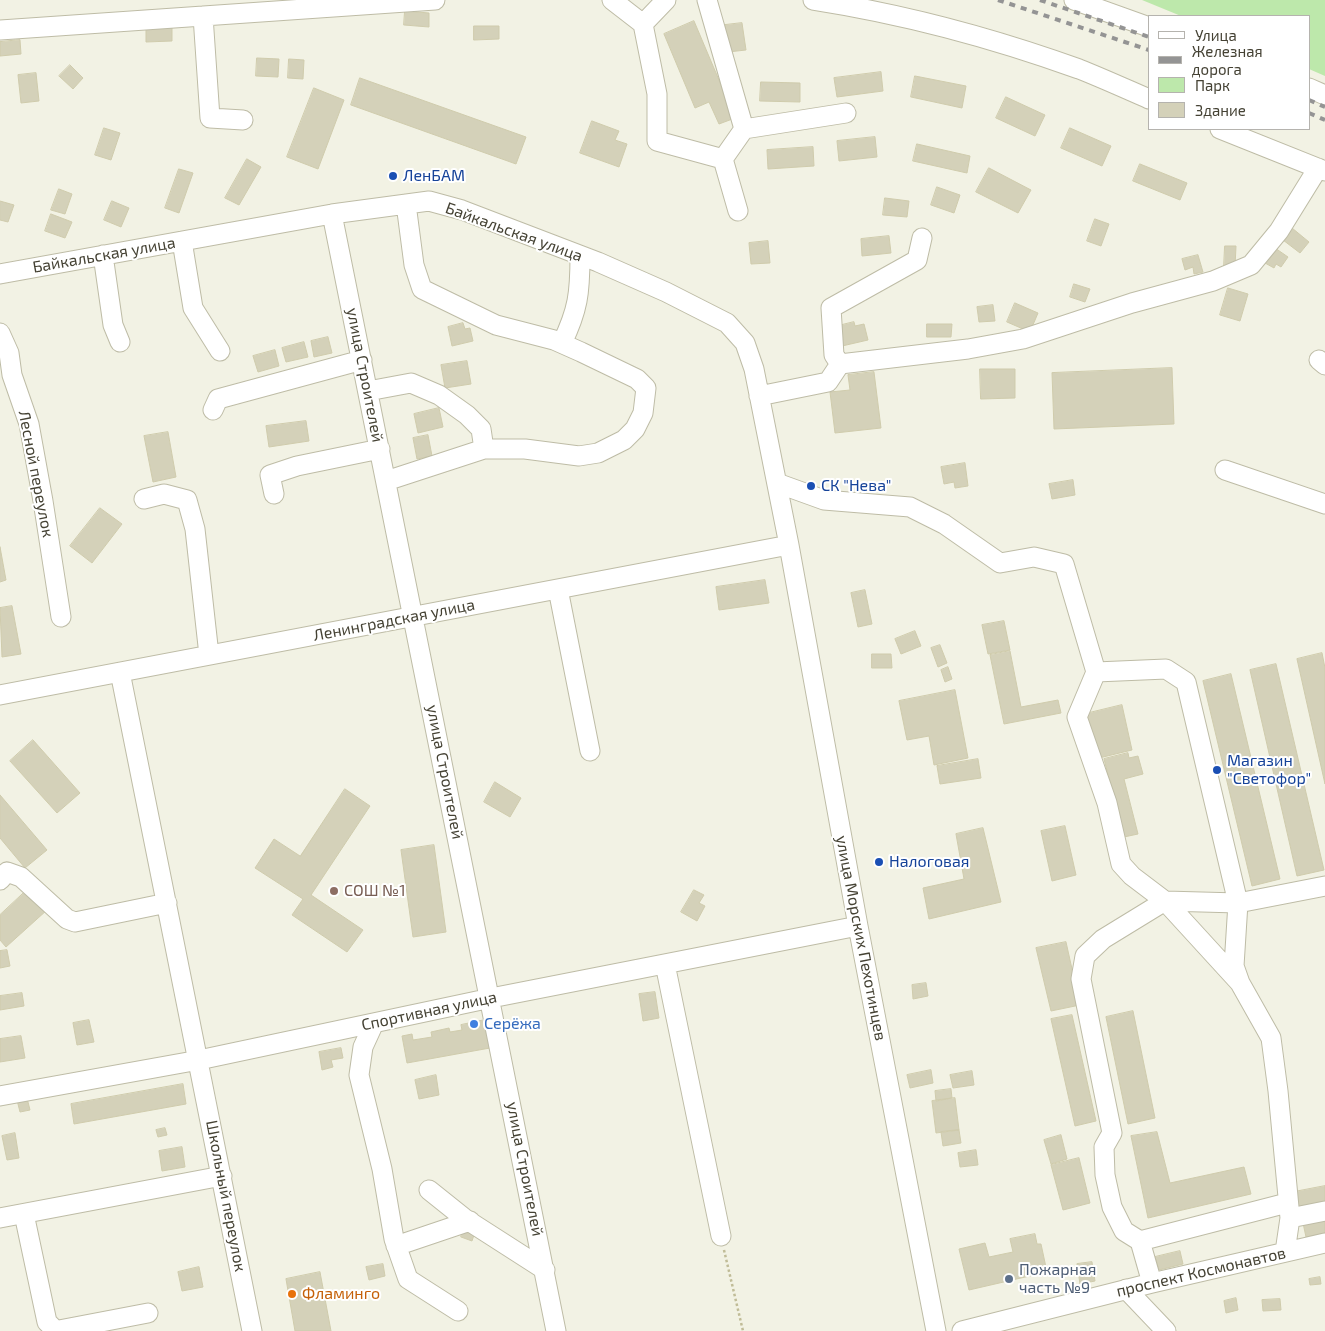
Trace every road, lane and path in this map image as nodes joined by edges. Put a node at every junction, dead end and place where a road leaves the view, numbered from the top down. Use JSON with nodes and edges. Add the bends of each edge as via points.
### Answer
{"nodes":[{"id":1,"x":435,"y":0,"type":"edge"},
{"id":2,"x":612,"y":0,"type":"edge"},
{"id":3,"x":666,"y":0,"type":"edge"},
{"id":4,"x":707,"y":0,"type":"edge"},
{"id":5,"x":813,"y":0,"type":"edge"},
{"id":6,"x":1074,"y":0,"type":"edge"},
{"id":7,"x":203,"y":16,"type":"junction"},
{"id":8,"x":643,"y":24,"type":"junction"},
{"id":9,"x":1148,"y":26,"type":"edge"},
{"id":10,"x":0,"y":30,"type":"edge"},
{"id":11,"x":1310,"y":88,"type":"edge"},
{"id":12,"x":1325,"y":95,"type":"edge"},
{"id":13,"x":1148,"y":99,"type":"edge"},
{"id":14,"x":846,"y":113,"type":"dead end"},
{"id":15,"x":243,"y":120,"type":"dead end"},
{"id":16,"x":744,"y":129,"type":"junction"},
{"id":17,"x":1222,"y":130,"type":"edge"},
{"id":18,"x":723,"y":159,"type":"junction"},
{"id":19,"x":1322,"y":170,"type":"edge"},
{"id":20,"x":406,"y":204,"type":"junction"},
{"id":21,"x":738,"y":211,"type":"dead end"},
{"id":22,"x":332,"y":214,"type":"junction"},
{"id":23,"x":922,"y":238,"type":"dead end"},
{"id":24,"x":182,"y":241,"type":"junction"},
{"id":25,"x":103,"y":255,"type":"junction"},
{"id":26,"x":580,"y":256,"type":"junction"},
{"id":27,"x":0,"y":274,"type":"edge"},
{"id":28,"x":0,"y":333,"type":"edge"},
{"id":29,"x":120,"y":342,"type":"dead end"},
{"id":30,"x":562,"y":343,"type":"junction"},
{"id":31,"x":220,"y":351,"type":"dead end"},
{"id":32,"x":362,"y":360,"type":"junction"},
{"id":33,"x":840,"y":364,"type":"junction"},
{"id":34,"x":368,"y":391,"type":"junction"},
{"id":35,"x":759,"y":396,"type":"junction"},
{"id":36,"x":213,"y":410,"type":"dead end"},
{"id":37,"x":484,"y":449,"type":"junction"},
{"id":38,"x":380,"y":450,"type":"junction"},
{"id":39,"x":1225,"y":470,"type":"dead end"},
{"id":40,"x":386,"y":481,"type":"junction"},
{"id":41,"x":776,"y":483,"type":"junction"},
{"id":42,"x":274,"y":494,"type":"dead end"},
{"id":43,"x":144,"y":499,"type":"dead end"},
{"id":44,"x":1325,"y":504,"type":"edge"},
{"id":45,"x":789,"y":545,"type":"junction"},
{"id":46,"x":558,"y":589,"type":"junction"},
{"id":47,"x":414,"y":616,"type":"junction"},
{"id":48,"x":60,"y":617,"type":"dead end"},
{"id":49,"x":209,"y":654,"type":"junction"},
{"id":50,"x":120,"y":672,"type":"junction"},
{"id":51,"x":1096,"y":672,"type":"junction"},
{"id":52,"x":0,"y":696,"type":"edge"},
{"id":53,"x":590,"y":751,"type":"dead end"},
{"id":54,"x":0,"y":880,"type":"edge"},
{"id":55,"x":1325,"y":886,"type":"edge"},
{"id":56,"x":1165,"y":901,"type":"junction"},
{"id":57,"x":167,"y":903,"type":"junction"},
{"id":58,"x":1238,"y":903,"type":"junction"},
{"id":59,"x":858,"y":926,"type":"junction"},
{"id":60,"x":665,"y":964,"type":"junction"},
{"id":61,"x":1240,"y":983,"type":"junction"},
{"id":62,"x":490,"y":998,"type":"junction"},
{"id":63,"x":374,"y":1023,"type":"junction"},
{"id":64,"x":199,"y":1060,"type":"junction"},
{"id":65,"x":0,"y":1096,"type":"edge"},
{"id":66,"x":222,"y":1176,"type":"junction"},
{"id":67,"x":429,"y":1190,"type":"dead end"},
{"id":68,"x":1289,"y":1210,"type":"junction"},
{"id":69,"x":1325,"y":1211,"type":"edge"},
{"id":70,"x":24,"y":1214,"type":"junction"},
{"id":71,"x":0,"y":1218,"type":"edge"},
{"id":72,"x":470,"y":1222,"type":"junction"},
{"id":73,"x":721,"y":1236,"type":"joint"},
{"id":74,"x":1140,"y":1241,"type":"junction"},
{"id":75,"x":1325,"y":1243,"type":"edge"},
{"id":76,"x":396,"y":1246,"type":"junction"},
{"id":77,"x":1285,"y":1252,"type":"junction"},
{"id":78,"x":545,"y":1270,"type":"junction"},
{"id":79,"x":1152,"y":1283,"type":"junction"},
{"id":80,"x":1126,"y":1289,"type":"junction"},
{"id":81,"x":458,"y":1311,"type":"dead end"},
{"id":82,"x":148,"y":1313,"type":"dead end"},
{"id":83,"x":252,"y":1331,"type":"edge"},
{"id":84,"x":556,"y":1331,"type":"edge"},
{"id":85,"x":743,"y":1331,"type":"edge"},
{"id":86,"x":936,"y":1331,"type":"edge"},
{"id":87,"x":962,"y":1331,"type":"edge"},
{"id":88,"x":1166,"y":1331,"type":"edge"}],
"edges":[{"from":1,"to":7,"type":"street"},
{"from":2,"to":8,"type":"street"},
{"from":3,"to":8,"type":"street"},
{"from":4,"to":16,"type":"street"},
{"from":5,"to":13,"type":"street","via":[[867,8],[972,35],[1079,69]]},
{"from":6,"to":9,"type":"street"},
{"from":7,"to":10,"type":"street"},
{"from":7,"to":15,"type":"street","via":[[210,118]]},
{"from":8,"to":18,"type":"street","via":[[657,94],[658,141]]},
{"from":11,"to":12,"type":"street"},
{"from":14,"to":16,"type":"street"},
{"from":16,"to":18,"type":"street"},
{"from":17,"to":19,"type":"street"},
{"from":18,"to":21,"type":"street"},
{"from":19,"to":33,"type":"street","via":[[1251,266],[1213,281],[1132,303],[1023,339]]},
{"from":20,"to":22,"type":"street","name":"Байкальская улица"},
{"from":20,"to":26,"type":"street","name":"Байкальская улица","via":[[429,201],[462,210]]},
{"from":20,"to":30,"type":"street","via":[[414,265],[422,289],[496,326]]},
{"from":22,"to":24,"type":"street","name":"Байкальская улица"},
{"from":22,"to":32,"type":"street","name":"улица Строителей"},
{"from":23,"to":33,"type":"street","via":[[917,260],[831,308],[834,355]]},
{"from":24,"to":25,"type":"street","name":"Байкальская улица"},
{"from":24,"to":31,"type":"street","via":[[193,308]]},
{"from":25,"to":27,"type":"street","name":"Байкальская улица"},
{"from":25,"to":29,"type":"street","via":[[113,325]]},
{"from":26,"to":30,"type":"street","via":[[580,293],[574,318]]},
{"from":26,"to":35,"type":"street","name":"Байкальская улица","via":[[666,292],[727,323],[745,343]]},
{"from":28,"to":48,"type":"street","name":"Лесной переулок","via":[[9,353],[12,375],[29,424]]},
{"from":30,"to":37,"type":"street","via":[[637,379],[646,388],[644,414],[635,429],[624,440],[598,453],[579,456],[525,448]]},
{"from":32,"to":34,"type":"street","name":"улица Строителей"},
{"from":32,"to":36,"type":"street","via":[[218,399]]},
{"from":33,"to":35,"type":"street","via":[[828,382]]},
{"from":34,"to":37,"type":"street","via":[[411,383],[439,395],[467,414],[481,429]]},
{"from":34,"to":38,"type":"street","name":"улица Строителей"},
{"from":35,"to":41,"type":"street","name":"Байкальская улица"},
{"from":37,"to":40,"type":"street"},
{"from":38,"to":40,"type":"street","name":"улица Строителей"},
{"from":38,"to":42,"type":"street","via":[[297,466],[270,475]]},
{"from":39,"to":44,"type":"street"},
{"from":40,"to":47,"type":"street","name":"улица Строителей"},
{"from":41,"to":45,"type":"street","name":"Байкальская улица"},
{"from":41,"to":51,"type":"street","via":[[824,500],[910,507],[944,524],[1000,563],[1034,557],[1064,564]]},
{"from":43,"to":49,"type":"street","via":[[164,494],[187,500],[195,529]]},
{"from":45,"to":46,"type":"street","name":"Ленинградская улица"},
{"from":45,"to":59,"type":"street","name":"улица Морских Пехотинцев"},
{"from":46,"to":47,"type":"street","name":"Ленинградская улица"},
{"from":46,"to":53,"type":"street"},
{"from":47,"to":49,"type":"street","name":"Ленинградская улица"},
{"from":47,"to":62,"type":"street","name":"улица Строителей"},
{"from":49,"to":50,"type":"street","name":"Ленинградская улица"},
{"from":50,"to":52,"type":"street","name":"Ленинградская улица"},
{"from":50,"to":57,"type":"street","name":"Школьный переулок"},
{"from":51,"to":56,"type":"street","via":[[1077,718],[1108,803],[1121,864]]},
{"from":51,"to":58,"type":"street","via":[[1166,669],[1186,682]]},
{"from":54,"to":57,"type":"street","via":[[6,872],[21,877],[67,919],[75,922]]},
{"from":55,"to":58,"type":"street"},
{"from":56,"to":58,"type":"street"},
{"from":56,"to":61,"type":"street"},
{"from":56,"to":74,"type":"street","via":[[1103,939],[1085,956],[1081,979],[1112,1133],[1104,1148],[1112,1208],[1124,1231]]},
{"from":57,"to":64,"type":"street","name":"Школьный переулок"},
{"from":58,"to":61,"type":"street","via":[[1234,966]]},
{"from":59,"to":60,"type":"street","name":"Спортивная улица"},
{"from":59,"to":86,"type":"street","name":"улица Морских Пехотинцев"},
{"from":60,"to":62,"type":"street","name":"Спортивная улица"},
{"from":60,"to":73,"type":"street"},
{"from":61,"to":68,"type":"street","via":[[1271,1038]]},
{"from":62,"to":63,"type":"street","name":"Спортивная улица"},
{"from":62,"to":78,"type":"street","name":"улица Строителей"},
{"from":63,"to":64,"type":"street","name":"Спортивная улица"},
{"from":63,"to":76,"type":"street","via":[[363,1047],[359,1076],[382,1168]]},
{"from":64,"to":65,"type":"street","name":"Спортивная улица"},
{"from":64,"to":66,"type":"street","name":"Школьный переулок"},
{"from":66,"to":70,"type":"street"},
{"from":66,"to":83,"type":"street","name":"Школьный переулок"},
{"from":67,"to":72,"type":"street"},
{"from":68,"to":69,"type":"street"},
{"from":68,"to":74,"type":"street"},
{"from":68,"to":77,"type":"street"},
{"from":70,"to":71,"type":"street"},
{"from":70,"to":82,"type":"street","via":[[50,1327],[59,1330]]},
{"from":72,"to":76,"type":"street"},
{"from":72,"to":78,"type":"street"},
{"from":73,"to":85,"type":"path"},
{"from":74,"to":79,"type":"street"},
{"from":75,"to":77,"type":"street","name":"проспект Космонавтов"},
{"from":76,"to":81,"type":"street","via":[[408,1279]]},
{"from":77,"to":79,"type":"street","name":"проспект Космонавтов"},
{"from":78,"to":84,"type":"street","name":"улица Строителей"},
{"from":79,"to":80,"type":"street","name":"проспект Космонавтов"},
{"from":80,"to":87,"type":"street","name":"проспект Космонавтов"},
{"from":80,"to":88,"type":"street"}]}
